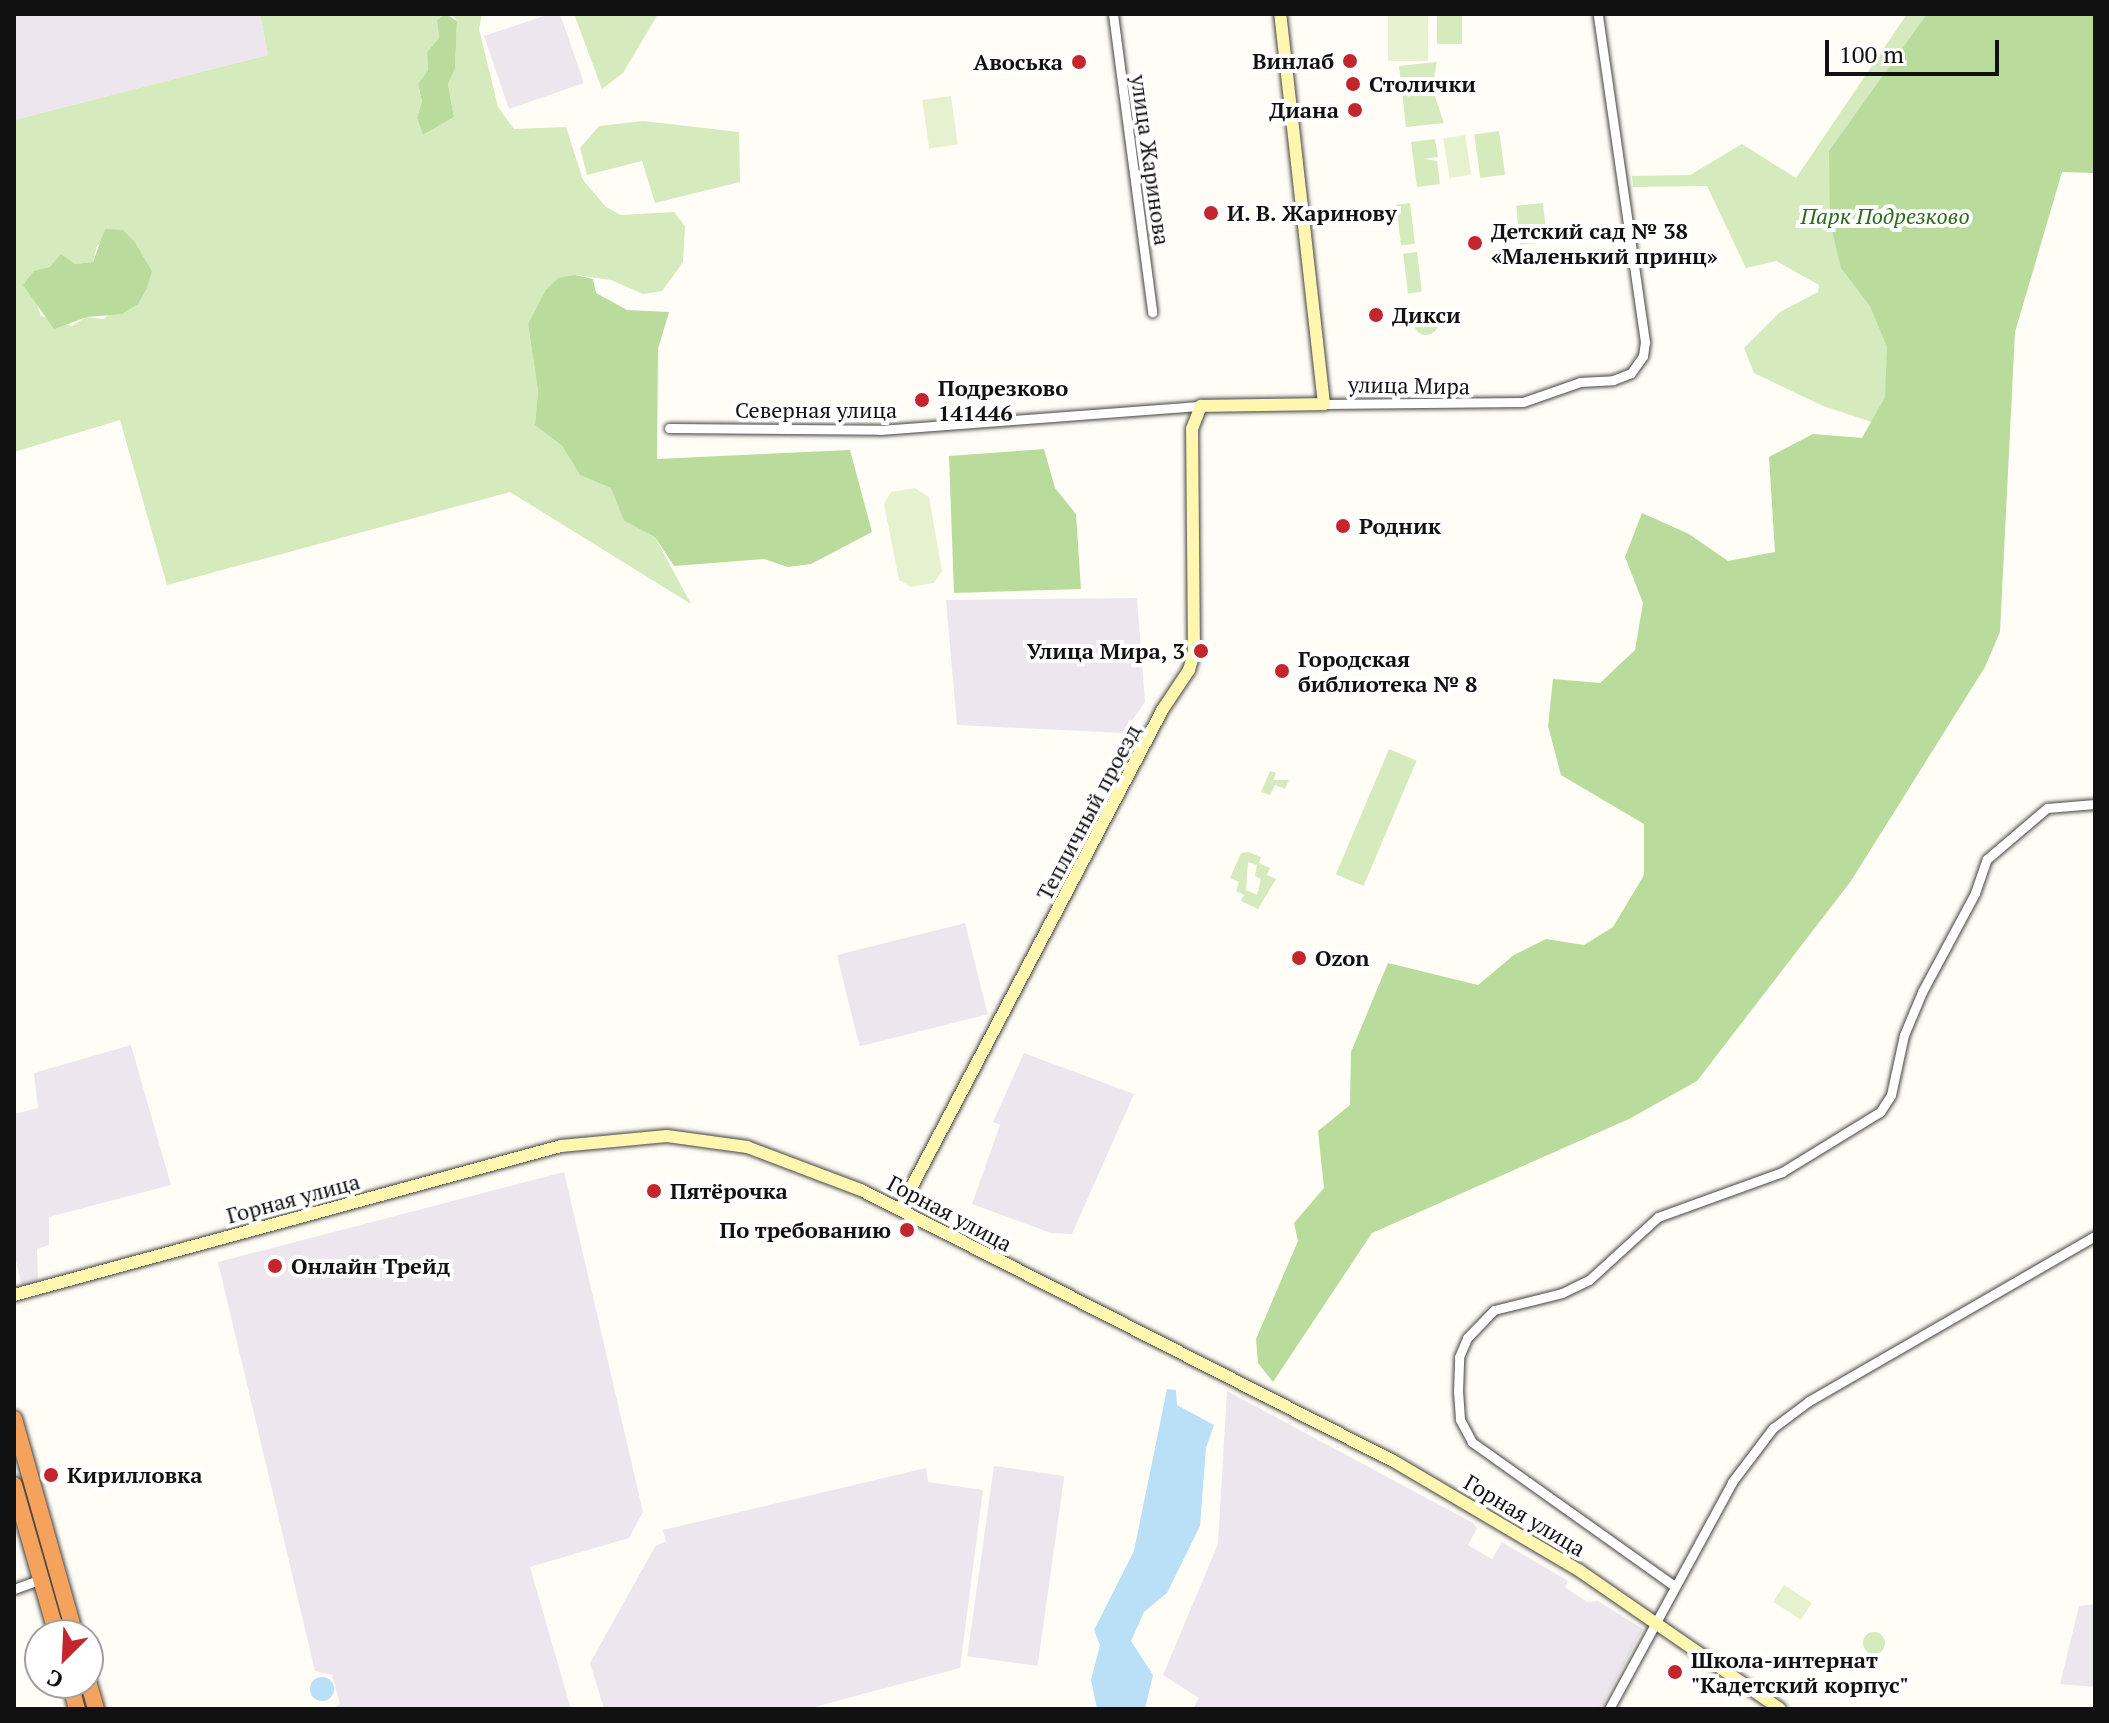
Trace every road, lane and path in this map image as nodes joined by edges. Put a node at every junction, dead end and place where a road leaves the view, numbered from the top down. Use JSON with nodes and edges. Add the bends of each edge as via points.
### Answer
{"nodes":[{"id":1,"x":1113,"y":14,"type":"edge"},
{"id":2,"x":1280,"y":14,"type":"edge"},
{"id":3,"x":1598,"y":14,"type":"edge"},
{"id":4,"x":1152,"y":312,"type":"dead end"},
{"id":5,"x":1324,"y":404,"type":"junction"},
{"id":6,"x":1201,"y":406,"type":"junction"},
{"id":7,"x":669,"y":428,"type":"dead end"},
{"id":8,"x":2095,"y":804,"type":"edge"},
{"id":9,"x":900,"y":1209,"type":"junction"},
{"id":10,"x":2095,"y":1236,"type":"edge"},
{"id":11,"x":14,"y":1295,"type":"edge"},
{"id":12,"x":14,"y":1419,"type":"edge"},
{"id":13,"x":14,"y":1485,"type":"edge"},
{"id":14,"x":41,"y":1579,"type":"junction"},
{"id":15,"x":1673,"y":1585,"type":"junction"},
{"id":16,"x":14,"y":1589,"type":"edge"},
{"id":17,"x":52,"y":1619,"type":"edge"},
{"id":18,"x":70,"y":1619,"type":"edge"},
{"id":19,"x":1656,"y":1623,"type":"junction"},
{"id":20,"x":1609,"y":1709,"type":"edge"},
{"id":21,"x":1780,"y":1709,"type":"edge"}],
"edges":[{"from":1,"to":4,"type":"street","name":"улица Жаринова"},
{"from":2,"to":5,"type":"street"},
{"from":3,"to":5,"type":"street","name":"улица Мира","via":[[1645,342],[1631,373],[1493,406]]},
{"from":5,"to":6,"type":"street","name":"улица Мира"},
{"from":6,"to":7,"type":"street","name":"Северная улица","via":[[880,430]]},
{"from":6,"to":9,"type":"street","name":"Тепличный проезд","via":[[1192,429],[1194,652],[1189,670],[1163,709]]},
{"from":8,"to":15,"type":"street","via":[[2047,808],[1987,859],[1975,893],[1922,992],[1904,1035],[1891,1095],[1880,1112],[1782,1172],[1658,1217],[1589,1280],[1562,1293],[1494,1310],[1467,1338],[1459,1357],[1458,1392],[1460,1419],[1472,1442]]},
{"from":9,"to":11,"type":"street","name":"Горная улица","via":[[793,1161],[747,1147],[675,1137],[616,1137],[561,1146]]},
{"from":9,"to":19,"type":"street","name":"Горная улица","via":[[1395,1462]]},
{"from":10,"to":15,"type":"street","via":[[1809,1401],[1773,1428],[1746,1460]]},
{"from":12,"to":18,"type":"highway"},
{"from":13,"to":14,"type":"highway"},
{"from":14,"to":16,"type":"street"},
{"from":14,"to":17,"type":"highway"},
{"from":15,"to":19,"type":"street"},
{"from":19,"to":20,"type":"street"},
{"from":19,"to":21,"type":"street","name":"Горная улица"}]}
